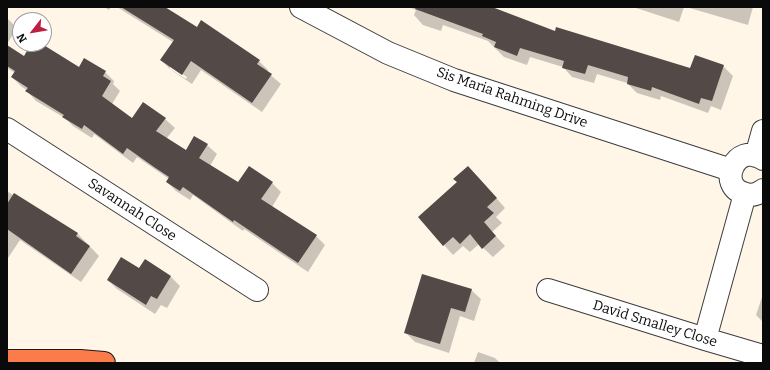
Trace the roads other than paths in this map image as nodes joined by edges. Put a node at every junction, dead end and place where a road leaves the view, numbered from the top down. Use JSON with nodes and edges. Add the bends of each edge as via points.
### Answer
{"nodes":[{"id":1,"x":301,"y":7,"type":"edge"},
{"id":2,"x":7,"y":129,"type":"edge"},
{"id":3,"x":763,"y":132,"type":"edge"},
{"id":4,"x":760,"y":158,"type":"edge"},
{"id":5,"x":731,"y":170,"type":"junction"},
{"id":6,"x":754,"y":192,"type":"edge"},
{"id":7,"x":257,"y":290,"type":"dead end"},
{"id":8,"x":548,"y":290,"type":"dead end"},
{"id":9,"x":705,"y":340,"type":"junction"},
{"id":10,"x":763,"y":356,"type":"edge"},
{"id":11,"x":7,"y":360,"type":"edge"},
{"id":12,"x":104,"y":363,"type":"edge"}],
"edges":[{"from":1,"to":5,"type":"street","name":"Sis Maria Rahming Drive","via":[[388,53],[454,80]]},
{"from":2,"to":7,"type":"street","name":"Savannah Close"},
{"from":3,"to":4,"type":"street"},
{"from":4,"to":5,"type":"street","via":[[744,156]]},
{"from":5,"to":6,"type":"street","via":[[733,185],[740,192]]},
{"from":6,"to":9,"type":"street"},
{"from":8,"to":9,"type":"street","name":"David Smalley Close"},
{"from":9,"to":10,"type":"street","name":"David Smalley Close"},
{"from":11,"to":12,"type":"highway"}]}
